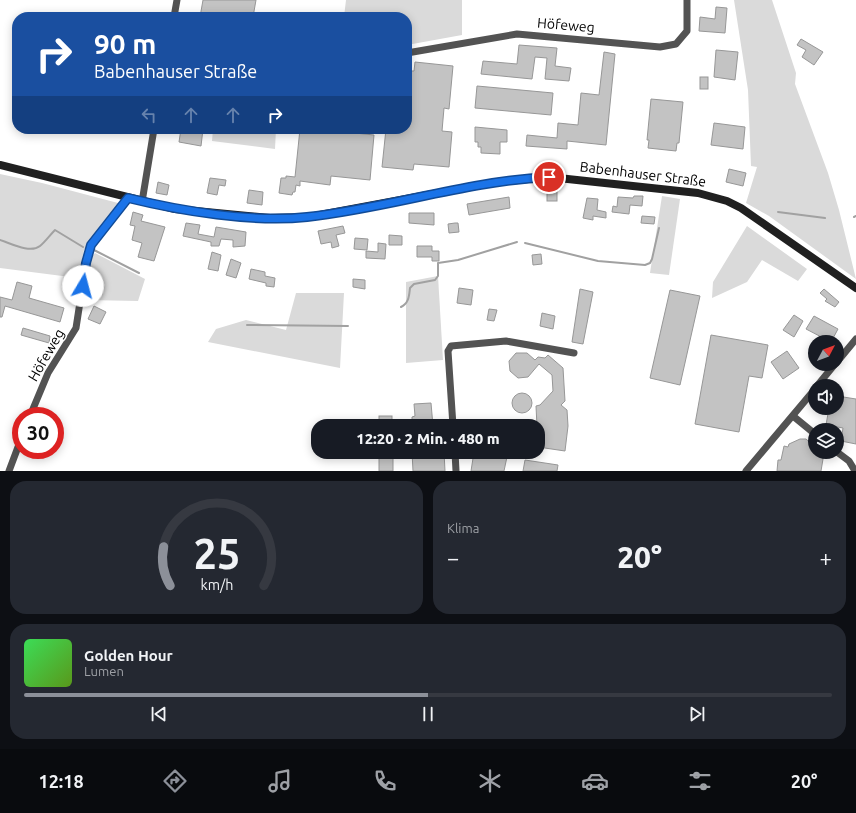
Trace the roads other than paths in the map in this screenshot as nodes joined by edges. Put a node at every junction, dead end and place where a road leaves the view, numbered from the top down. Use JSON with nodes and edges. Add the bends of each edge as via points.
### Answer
{"nodes":[{"id":1,"x":177,"y":0,"type":"edge"},
{"id":2,"x":687,"y":0,"type":"edge"},
{"id":3,"x":175,"y":12,"type":"edge"},
{"id":4,"x":412,"y":51,"type":"edge"},
{"id":5,"x":153,"y":134,"type":"edge"},
{"id":6,"x":0,"y":165,"type":"edge"},
{"id":7,"x":128,"y":198,"type":"junction"},
{"id":8,"x":142,"y":202,"type":"junction"},
{"id":9,"x":856,"y":288,"type":"edge"},
{"id":10,"x":856,"y":339,"type":"edge"},
{"id":11,"x":574,"y":353,"type":"dead end"},
{"id":12,"x":844,"y":353,"type":"edge"},
{"id":13,"x":829,"y":371,"type":"edge"},
{"id":14,"x":823,"y":379,"type":"edge"},
{"id":15,"x":808,"y":398,"type":"edge"},
{"id":16,"x":34,"y":407,"type":"edge"},
{"id":17,"x":793,"y":416,"type":"junction"},
{"id":18,"x":453,"y":419,"type":"edge"},
{"id":19,"x":808,"y":428,"type":"edge"},
{"id":20,"x":844,"y":458,"type":"edge"},
{"id":21,"x":14,"y":459,"type":"edge"},
{"id":22,"x":455,"y":459,"type":"edge"},
{"id":23,"x":9,"y":471,"type":"edge"},
{"id":24,"x":456,"y":471,"type":"edge"},
{"id":25,"x":746,"y":471,"type":"edge"},
{"id":26,"x":855,"y":471,"type":"edge"}],
"edges":[{"from":1,"to":3,"type":"street"},
{"from":2,"to":4,"type":"street","name":"Höfeweg","via":[[687,31],[676,44],[660,47],[517,34]]},
{"from":5,"to":8,"type":"street"},
{"from":6,"to":7,"type":"main road","name":"Babenhauser Straße"},
{"from":7,"to":8,"type":"main road","name":"Babenhauser Straße"},
{"from":7,"to":16,"type":"street","name":"Höfeweg","via":[[91,245],[76,328],[48,373]]},
{"from":8,"to":9,"type":"main road","name":"Babenhauser Straße","via":[[216,214],[295,218],[529,178],[573,178],[698,193],[741,208]]},
{"from":10,"to":12,"type":"street"},
{"from":11,"to":18,"type":"street","via":[[506,341],[451,346],[448,352]]},
{"from":13,"to":14,"type":"street"},
{"from":15,"to":17,"type":"street"},
{"from":17,"to":19,"type":"street"},
{"from":17,"to":25,"type":"street"},
{"from":20,"to":26,"type":"street"},
{"from":21,"to":23,"type":"street"},
{"from":22,"to":24,"type":"street"}]}
